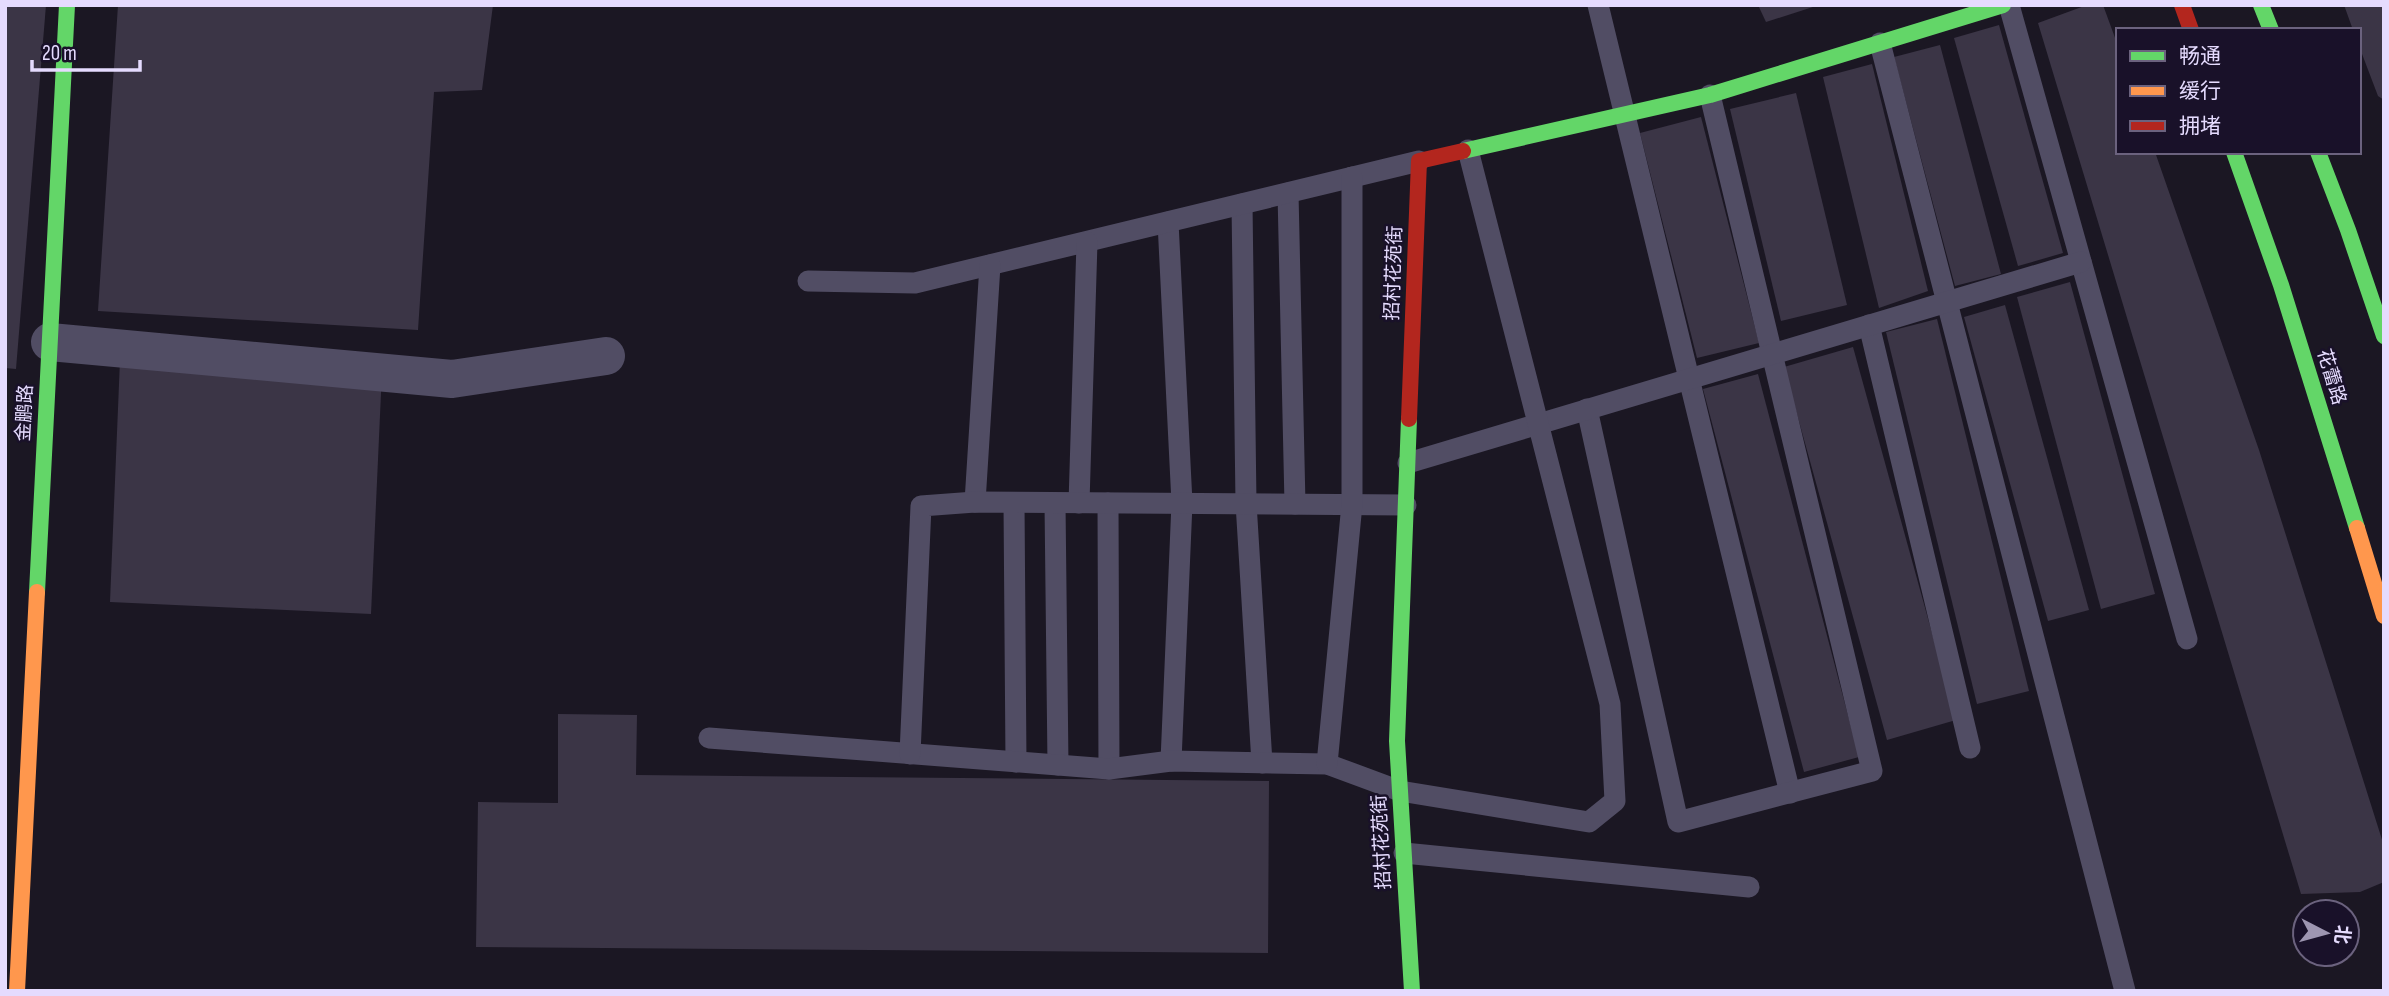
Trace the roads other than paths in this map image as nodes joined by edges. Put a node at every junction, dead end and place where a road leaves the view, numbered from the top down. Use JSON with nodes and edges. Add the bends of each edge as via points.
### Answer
{"nodes":[{"id":1,"x":67,"y":5,"type":"edge"},
{"id":2,"x":1598,"y":5,"type":"edge"},
{"id":3,"x":2003,"y":5,"type":"edge"},
{"id":4,"x":2008,"y":5,"type":"edge"},
{"id":5,"x":2182,"y":5,"type":"edge"},
{"id":6,"x":2261,"y":5,"type":"edge"},
{"id":7,"x":2190,"y":28,"type":"edge"},
{"id":8,"x":2270,"y":28,"type":"edge"},
{"id":9,"x":1880,"y":43,"type":"junction"},
{"id":10,"x":1710,"y":95,"type":"junction"},
{"id":11,"x":1627,"y":114,"type":"junction"},
{"id":12,"x":1468,"y":150,"type":"junction"},
{"id":13,"x":2235,"y":154,"type":"edge"},
{"id":14,"x":2319,"y":154,"type":"edge"},
{"id":15,"x":1419,"y":161,"type":"junction"},
{"id":16,"x":1352,"y":177,"type":"junction"},
{"id":17,"x":1288,"y":193,"type":"junction"},
{"id":18,"x":1242,"y":204,"type":"junction"},
{"id":19,"x":1168,"y":222,"type":"junction"},
{"id":20,"x":1087,"y":242,"type":"junction"},
{"id":21,"x":2081,"y":262,"type":"junction"},
{"id":22,"x":990,"y":265,"type":"junction"},
{"id":23,"x":808,"y":281,"type":"dead end"},
{"id":24,"x":1947,"y":302,"type":"junction"},
{"id":25,"x":1868,"y":325,"type":"junction"},
{"id":26,"x":2384,"y":336,"type":"edge"},
{"id":27,"x":50,"y":342,"type":"junction"},
{"id":28,"x":1772,"y":354,"type":"junction"},
{"id":29,"x":606,"y":356,"type":"dead end"},
{"id":30,"x":1690,"y":379,"type":"junction"},
{"id":31,"x":1587,"y":409,"type":"junction"},
{"id":32,"x":1540,"y":424,"type":"junction"},
{"id":33,"x":1408,"y":463,"type":"junction"},
{"id":34,"x":975,"y":502,"type":"junction"},
{"id":35,"x":1014,"y":503,"type":"junction"},
{"id":36,"x":1055,"y":503,"type":"junction"},
{"id":37,"x":1079,"y":503,"type":"junction"},
{"id":38,"x":1108,"y":503,"type":"junction"},
{"id":39,"x":1182,"y":503,"type":"junction"},
{"id":40,"x":1246,"y":503,"type":"junction"},
{"id":41,"x":1296,"y":504,"type":"junction"},
{"id":42,"x":1352,"y":504,"type":"junction"},
{"id":43,"x":1406,"y":505,"type":"junction"},
{"id":44,"x":2384,"y":616,"type":"edge"},
{"id":45,"x":2187,"y":639,"type":"dead end"},
{"id":46,"x":709,"y":738,"type":"dead end"},
{"id":47,"x":1970,"y":748,"type":"dead end"},
{"id":48,"x":910,"y":754,"type":"junction"},
{"id":49,"x":1171,"y":761,"type":"junction"},
{"id":50,"x":1016,"y":762,"type":"junction"},
{"id":51,"x":1262,"y":763,"type":"junction"},
{"id":52,"x":1327,"y":764,"type":"junction"},
{"id":53,"x":1058,"y":765,"type":"junction"},
{"id":54,"x":1109,"y":769,"type":"junction"},
{"id":55,"x":1400,"y":791,"type":"junction"},
{"id":56,"x":1790,"y":793,"type":"junction"},
{"id":57,"x":1404,"y":853,"type":"junction"},
{"id":58,"x":1749,"y":887,"type":"dead end"},
{"id":59,"x":17,"y":991,"type":"edge"},
{"id":60,"x":1412,"y":991,"type":"edge"},
{"id":61,"x":2125,"y":991,"type":"edge"}],
"edges":[{"from":1,"to":27,"type":"street","name":"金鹏路"},
{"from":2,"to":11,"type":"lane"},
{"from":3,"to":9,"type":"street"},
{"from":4,"to":21,"type":"lane"},
{"from":5,"to":7,"type":"street"},
{"from":6,"to":8,"type":"street"},
{"from":9,"to":10,"type":"street"},
{"from":9,"to":24,"type":"lane"},
{"from":10,"to":11,"type":"street"},
{"from":10,"to":28,"type":"lane"},
{"from":11,"to":12,"type":"street"},
{"from":11,"to":30,"type":"lane"},
{"from":12,"to":15,"type":"street"},
{"from":12,"to":32,"type":"lane"},
{"from":13,"to":44,"type":"street","name":"花蕾路","via":[[2281,285]]},
{"from":14,"to":26,"type":"street"},
{"from":15,"to":16,"type":"lane"},
{"from":15,"to":33,"type":"street","name":"招村花苑街"},
{"from":16,"to":17,"type":"lane"},
{"from":16,"to":42,"type":"lane"},
{"from":17,"to":18,"type":"lane"},
{"from":17,"to":41,"type":"lane"},
{"from":18,"to":19,"type":"lane"},
{"from":18,"to":40,"type":"lane"},
{"from":19,"to":20,"type":"lane"},
{"from":19,"to":39,"type":"lane"},
{"from":20,"to":22,"type":"lane"},
{"from":20,"to":37,"type":"lane"},
{"from":21,"to":24,"type":"lane"},
{"from":21,"to":45,"type":"lane"},
{"from":22,"to":23,"type":"lane","via":[[915,283]]},
{"from":22,"to":34,"type":"lane"},
{"from":24,"to":25,"type":"lane"},
{"from":24,"to":61,"type":"lane"},
{"from":25,"to":28,"type":"lane"},
{"from":25,"to":47,"type":"lane"},
{"from":27,"to":29,"type":"street","via":[[452,379]]},
{"from":27,"to":59,"type":"street","name":"金鹏路"},
{"from":28,"to":30,"type":"lane"},
{"from":28,"to":56,"type":"lane","via":[[1872,771]]},
{"from":30,"to":31,"type":"lane"},
{"from":30,"to":56,"type":"lane"},
{"from":31,"to":32,"type":"lane"},
{"from":31,"to":56,"type":"lane","via":[[1678,822]]},
{"from":32,"to":33,"type":"lane"},
{"from":32,"to":55,"type":"lane","via":[[1611,705],[1615,801],[1589,822]]},
{"from":33,"to":43,"type":"street","name":"招村花苑街"},
{"from":34,"to":35,"type":"lane"},
{"from":34,"to":48,"type":"lane","via":[[921,506]]},
{"from":35,"to":36,"type":"lane"},
{"from":35,"to":50,"type":"lane"},
{"from":36,"to":37,"type":"lane"},
{"from":36,"to":53,"type":"lane"},
{"from":37,"to":38,"type":"lane"},
{"from":38,"to":39,"type":"lane"},
{"from":38,"to":54,"type":"lane"},
{"from":39,"to":40,"type":"lane"},
{"from":39,"to":49,"type":"lane"},
{"from":40,"to":41,"type":"lane"},
{"from":40,"to":51,"type":"lane"},
{"from":41,"to":42,"type":"lane"},
{"from":42,"to":43,"type":"lane"},
{"from":42,"to":52,"type":"lane"},
{"from":43,"to":55,"type":"street","name":"招村花苑街","via":[[1397,741]]},
{"from":46,"to":48,"type":"lane"},
{"from":48,"to":50,"type":"lane"},
{"from":49,"to":51,"type":"lane"},
{"from":49,"to":54,"type":"lane"},
{"from":50,"to":53,"type":"lane"},
{"from":51,"to":52,"type":"lane"},
{"from":52,"to":55,"type":"lane"},
{"from":53,"to":54,"type":"lane"},
{"from":55,"to":57,"type":"street","name":"招村花苑街"},
{"from":57,"to":58,"type":"lane"},
{"from":57,"to":60,"type":"street","name":"招村花苑街"}]}
